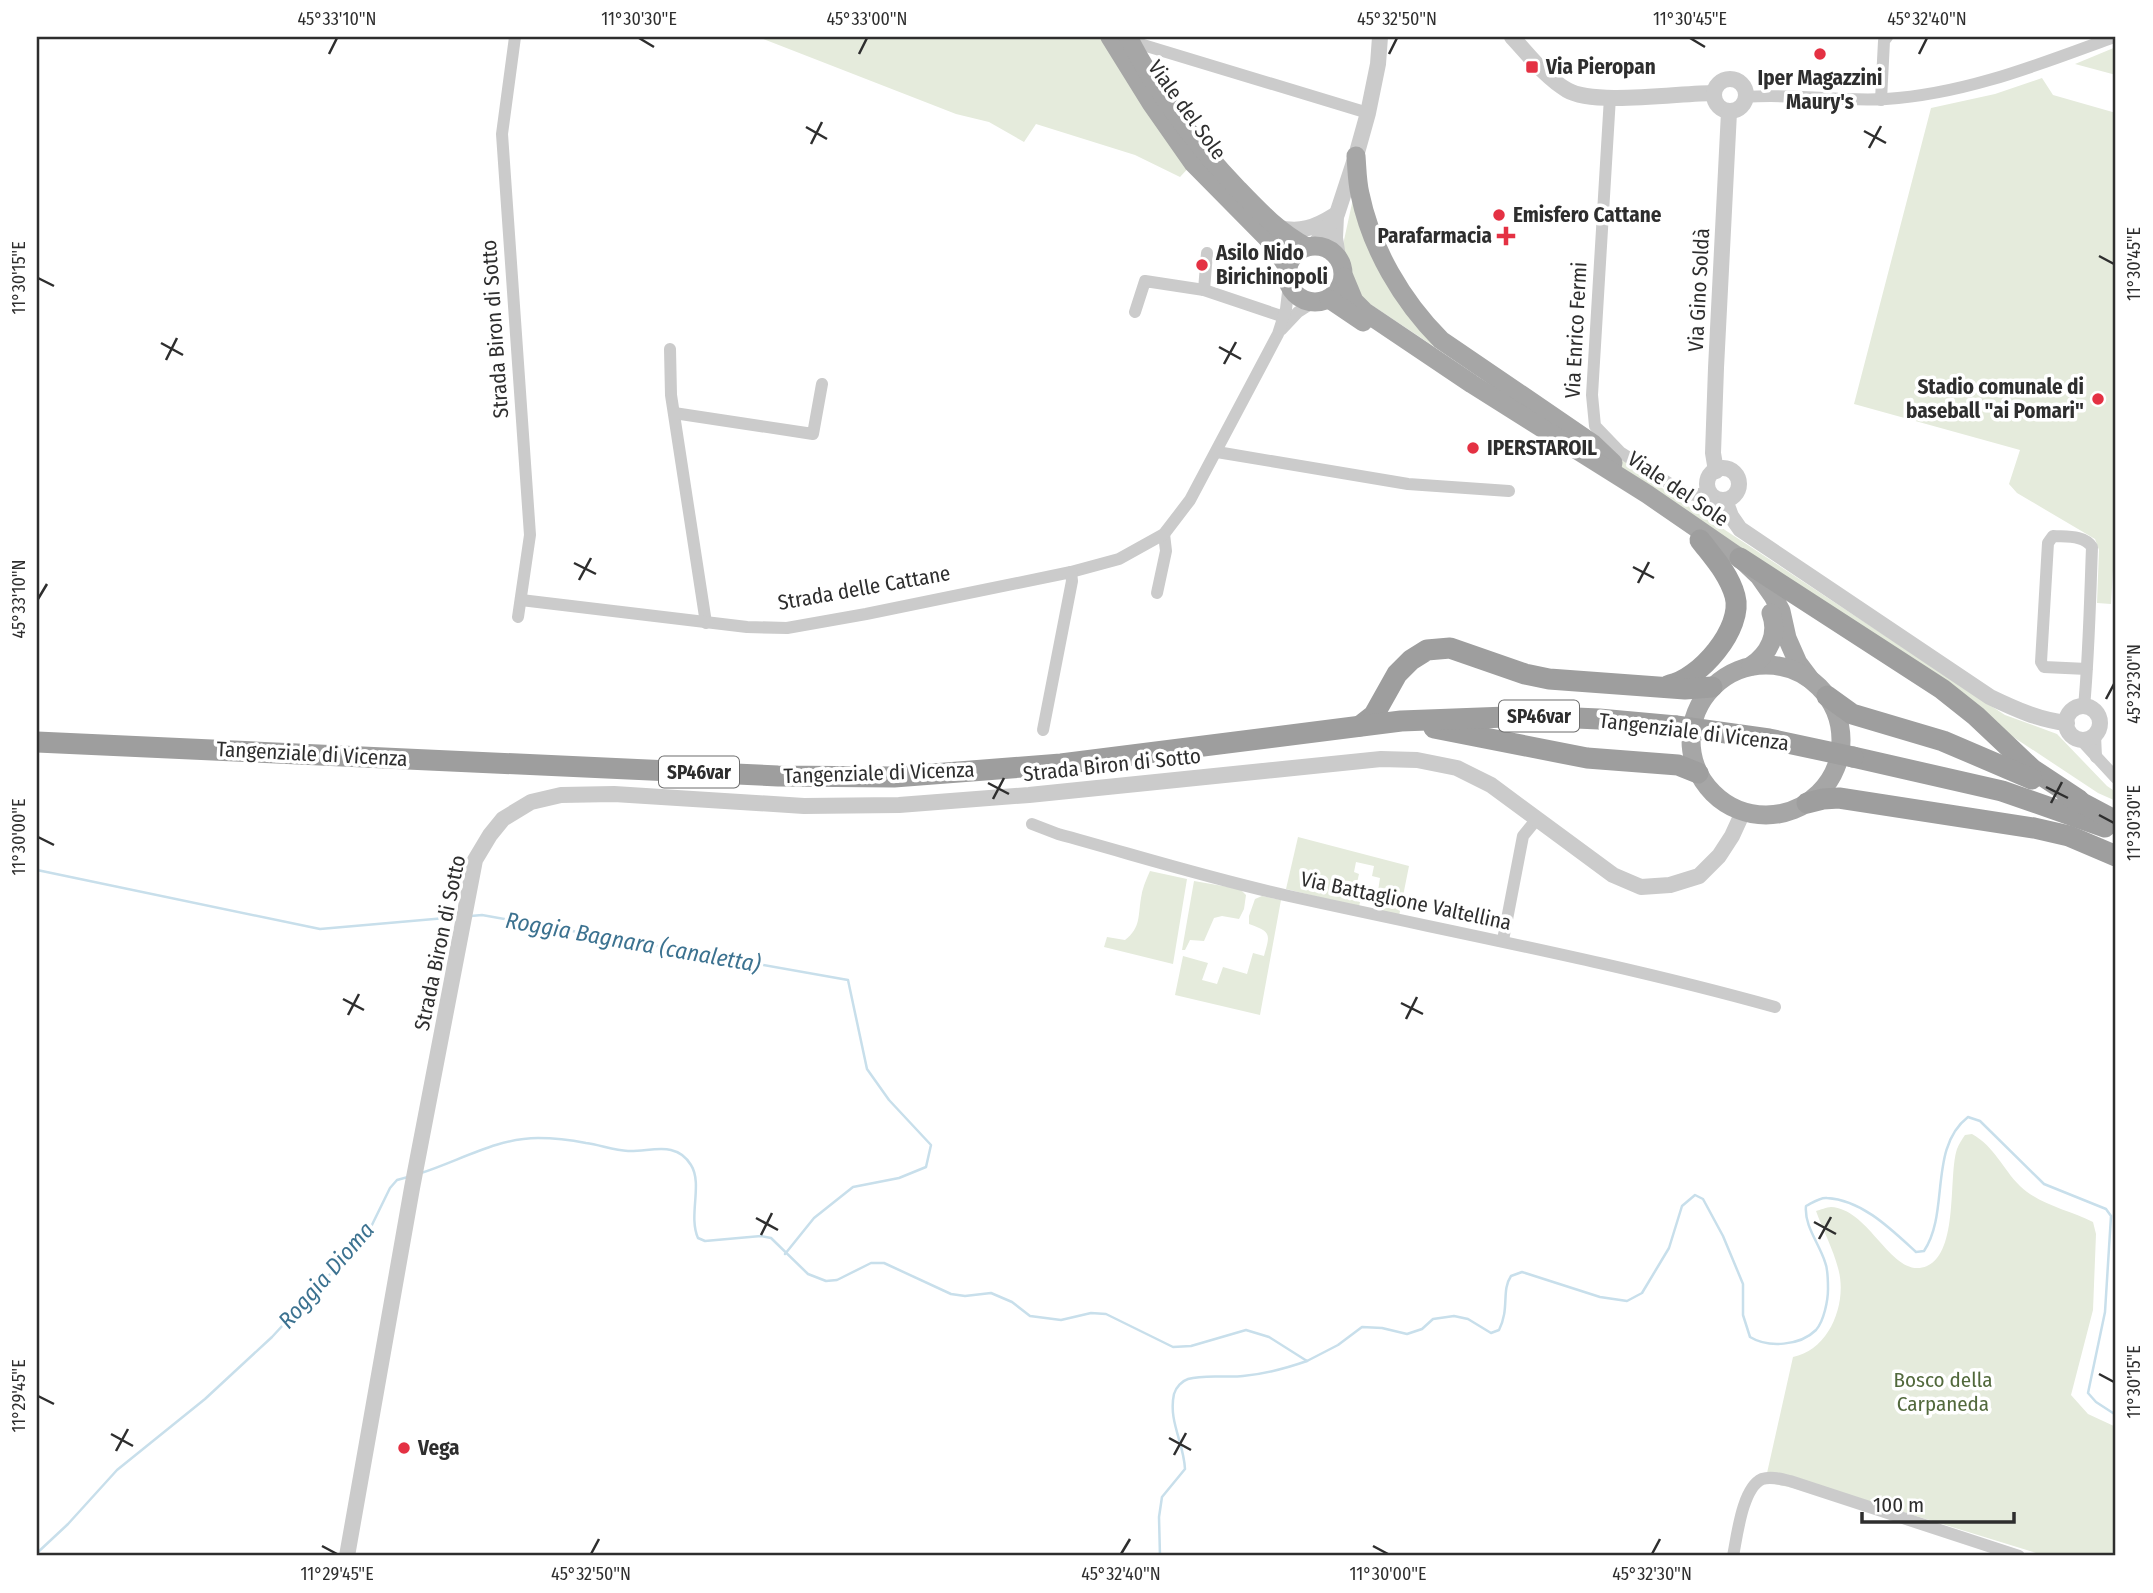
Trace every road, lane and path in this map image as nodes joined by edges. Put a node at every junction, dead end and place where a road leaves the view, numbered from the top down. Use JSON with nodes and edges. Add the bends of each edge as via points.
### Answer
{"nodes":[{"id":1,"x":515,"y":37,"type":"edge"},
{"id":2,"x":1110,"y":37,"type":"edge"},
{"id":3,"x":1380,"y":37,"type":"edge"},
{"id":4,"x":1389,"y":37,"type":"edge"},
{"id":5,"x":1512,"y":37,"type":"edge"},
{"id":6,"x":1887,"y":37,"type":"edge"},
{"id":7,"x":2114,"y":37,"type":"edge"},
{"id":8,"x":1129,"y":39,"type":"edge"},
{"id":9,"x":1378,"y":64,"type":"junction"},
{"id":10,"x":1714,"y":93,"type":"junction"},
{"id":11,"x":1610,"y":97,"type":"junction"},
{"id":12,"x":1746,"y":97,"type":"junction"},
{"id":13,"x":1881,"y":100,"type":"junction"},
{"id":14,"x":1729,"y":112,"type":"junction"},
{"id":15,"x":1368,"y":113,"type":"junction"},
{"id":16,"x":1356,"y":156,"type":"junction"},
{"id":17,"x":1336,"y":214,"type":"junction"},
{"id":18,"x":1274,"y":226,"type":"junction"},
{"id":19,"x":1311,"y":246,"type":"junction"},
{"id":20,"x":1207,"y":253,"type":"dead end"},
{"id":21,"x":1338,"y":257,"type":"junction"},
{"id":22,"x":1288,"y":276,"type":"junction"},
{"id":23,"x":1344,"y":277,"type":"junction"},
{"id":24,"x":1204,"y":290,"type":"junction"},
{"id":25,"x":1321,"y":301,"type":"junction"},
{"id":26,"x":1135,"y":312,"type":"dead end"},
{"id":27,"x":1284,"y":317,"type":"junction"},
{"id":28,"x":1278,"y":334,"type":"junction"},
{"id":29,"x":670,"y":349,"type":"dead end"},
{"id":30,"x":822,"y":384,"type":"dead end"},
{"id":31,"x":674,"y":413,"type":"junction"},
{"id":32,"x":1217,"y":452,"type":"junction"},
{"id":33,"x":1716,"y":471,"type":"junction"},
{"id":34,"x":1509,"y":491,"type":"dead end"},
{"id":35,"x":1709,"y":491,"type":"junction"},
{"id":36,"x":1647,"y":494,"type":"junction"},
{"id":37,"x":1725,"y":500,"type":"junction"},
{"id":38,"x":1164,"y":534,"type":"junction"},
{"id":39,"x":1700,"y":540,"type":"junction"},
{"id":40,"x":1740,"y":558,"type":"junction"},
{"id":41,"x":1071,"y":572,"type":"junction"},
{"id":42,"x":1157,"y":593,"type":"dead end"},
{"id":43,"x":522,"y":600,"type":"junction"},
{"id":44,"x":518,"y":617,"type":"dead end"},
{"id":45,"x":706,"y":623,"type":"junction"},
{"id":46,"x":1751,"y":666,"type":"junction"},
{"id":47,"x":2087,"y":669,"type":"junction"},
{"id":48,"x":1810,"y":679,"type":"junction"},
{"id":49,"x":1658,"y":687,"type":"junction"},
{"id":50,"x":1712,"y":687,"type":"junction"},
{"id":51,"x":1827,"y":696,"type":"junction"},
{"id":52,"x":2084,"y":707,"type":"junction"},
{"id":53,"x":1401,"y":721,"type":"junction"},
{"id":54,"x":2067,"y":723,"type":"junction"},
{"id":55,"x":1360,"y":726,"type":"junction"},
{"id":56,"x":1043,"y":730,"type":"dead end"},
{"id":57,"x":2098,"y":730,"type":"edge"},
{"id":58,"x":37,"y":742,"type":"edge"},
{"id":59,"x":1924,"y":772,"type":"junction"},
{"id":60,"x":1698,"y":773,"type":"junction"},
{"id":61,"x":2116,"y":778,"type":"edge"},
{"id":62,"x":2079,"y":800,"type":"junction"},
{"id":63,"x":1807,"y":803,"type":"junction"},
{"id":64,"x":1743,"y":812,"type":"junction"},
{"id":65,"x":1536,"y":820,"type":"junction"},
{"id":66,"x":2116,"y":821,"type":"edge"},
{"id":67,"x":1032,"y":824,"type":"dead end"},
{"id":68,"x":2116,"y":832,"type":"edge"},
{"id":69,"x":2116,"y":846,"type":"edge"},
{"id":70,"x":2116,"y":856,"type":"edge"},
{"id":71,"x":1503,"y":940,"type":"junction"},
{"id":72,"x":1774,"y":1007,"type":"dead end"},
{"id":73,"x":347,"y":1556,"type":"edge"},
{"id":74,"x":1733,"y":1556,"type":"edge"},
{"id":75,"x":2019,"y":1556,"type":"edge"}],
"edges":[{"from":1,"to":43,"type":"street","name":"Strada Biron di Sotto","via":[[502,134],[530,535]]},
{"from":2,"to":22,"type":"main road","name":"Viale del Sole","via":[[1193,163],[1272,243]]},
{"from":3,"to":9,"type":"street"},
{"from":4,"to":9,"type":"street"},
{"from":5,"to":11,"type":"street","via":[[1569,92]]},
{"from":6,"to":13,"type":"street"},
{"from":7,"to":13,"type":"street","via":[[1962,88]]},
{"from":8,"to":15,"type":"street"},
{"from":8,"to":18,"type":"main road","name":"Viale del Sole","via":[[1202,152]]},
{"from":9,"to":15,"type":"street"},
{"from":10,"to":11,"type":"street"},
{"from":10,"to":12,"type":"street","via":[[1723,80],[1734,79],[1744,86]]},
{"from":10,"to":14,"type":"street","via":[[1717,106]]},
{"from":11,"to":35,"type":"street","name":"Via Enrico Fermi","via":[[1592,395],[1595,426],[1620,452],[1686,495]]},
{"from":12,"to":13,"type":"street"},
{"from":12,"to":14,"type":"street","via":[[1742,106]]},
{"from":14,"to":33,"type":"street","name":"Via Gino Soldà","via":[[1715,393]]},
{"from":15,"to":16,"type":"street"},
{"from":16,"to":17,"type":"street"},
{"from":16,"to":36,"type":"main road","via":[[1359,193],[1373,237],[1425,324],[1463,356],[1592,443]]},
{"from":17,"to":18,"type":"street","via":[[1304,230]]},
{"from":17,"to":19,"type":"street"},
{"from":17,"to":21,"type":"street"},
{"from":18,"to":19,"type":"main road"},
{"from":19,"to":21,"type":"main road"},
{"from":19,"to":22,"type":"main road","via":[[1293,257]]},
{"from":20,"to":24,"type":"street"},
{"from":21,"to":23,"type":"main road","name":"Viale del Sole"},
{"from":22,"to":25,"type":"main road","name":"Viale del Sole","via":[[1300,299]]},
{"from":22,"to":27,"type":"street","name":"Strada delle Cattane"},
{"from":23,"to":25,"type":"main road","via":[[1340,287]]},
{"from":23,"to":36,"type":"main road","name":"Viale del Sole","via":[[1353,300],[1365,312]]},
{"from":24,"to":26,"type":"street","via":[[1145,281]]},
{"from":24,"to":27,"type":"street"},
{"from":25,"to":28,"type":"street","name":"Strada delle Cattane","via":[[1298,312]]},
{"from":25,"to":39,"type":"main road","name":"Viale del Sole"},
{"from":27,"to":28,"type":"street","name":"Strada delle Cattane"},
{"from":28,"to":32,"type":"street","name":"Strada delle Cattane"},
{"from":29,"to":31,"type":"street"},
{"from":30,"to":31,"type":"street","via":[[813,433]]},
{"from":31,"to":45,"type":"street"},
{"from":32,"to":34,"type":"street","via":[[1408,484]]},
{"from":32,"to":38,"type":"street","name":"Strada delle Cattane"},
{"from":33,"to":35,"type":"street","via":[[1709,477]]},
{"from":33,"to":37,"type":"street","via":[[1729,470],[1739,481],[1738,491]]},
{"from":35,"to":37,"type":"street","name":"Via Enrico Fermi"},
{"from":36,"to":40,"type":"main road","name":"Viale del Sole"},
{"from":37,"to":54,"type":"street","via":[[1740,529],[1990,697],[2050,722]]},
{"from":38,"to":41,"type":"street","name":"Strada delle Cattane","via":[[1119,559]]},
{"from":38,"to":42,"type":"street","via":[[1166,551]]},
{"from":39,"to":46,"type":"main road","name":"Viale del Sole","via":[[1760,590],[1774,619],[1773,640]]},
{"from":39,"to":49,"type":"highway","via":[[1724,571],[1735,597],[1736,615],[1713,656],[1692,677]]},
{"from":40,"to":48,"type":"main road","name":"Viale del Sole","via":[[1773,596],[1798,663]]},
{"from":40,"to":62,"type":"highway","via":[[1942,689],[2032,769]]},
{"from":41,"to":45,"type":"street","name":"Strada delle Cattane","via":[[788,628]]},
{"from":41,"to":56,"type":"street"},
{"from":43,"to":44,"type":"street","name":"Strada Biron di Sotto"},
{"from":43,"to":45,"type":"street","name":"Strada delle Cattane"},
{"from":46,"to":48,"type":"main road","name":"Viale del Sole","via":[[1792,669]]},
{"from":46,"to":50,"type":"main road","name":"Viale del Sole"},
{"from":47,"to":47,"type":"street","via":[[2044,667],[2041,662],[2048,543],[2053,536],[2082,538],[2092,547]]},
{"from":47,"to":52,"type":"street"},
{"from":48,"to":51,"type":"main road","name":"Viale del Sole"},
{"from":49,"to":50,"type":"highway"},
{"from":49,"to":55,"type":"highway","via":[[1549,679],[1450,648],[1427,650],[1397,674],[1374,715]]},
{"from":50,"to":60,"type":"main road","name":"Viale del Sole","via":[[1692,728]]},
{"from":51,"to":62,"type":"highway","via":[[1852,714],[1943,741]]},
{"from":51,"to":63,"type":"main road","name":"Viale del Sole","via":[[1841,734],[1840,754],[1822,790]]},
{"from":52,"to":54,"type":"street","via":[[2070,713]]},
{"from":52,"to":57,"type":"street","via":[[2093,710]]},
{"from":53,"to":55,"type":"highway","name":"Tangenziale di Vicenza","number":"SP46var"},
{"from":53,"to":59,"type":"highway","name":"Tangenziale di Vicenza","number":"SP46var","bridge":true,"via":[[1530,716],[1676,726],[1769,739]]},
{"from":53,"to":60,"type":"highway","via":[[1587,758],[1667,764]]},
{"from":54,"to":57,"type":"street","via":[[2072,735]]},
{"from":55,"to":58,"type":"highway","name":"Tangenziale di Vicenza","number":"SP46var","via":[[1061,764],[894,777],[778,776]]},
{"from":57,"to":61,"type":"street","via":[[2096,757]]},
{"from":59,"to":68,"type":"highway","name":"Tangenziale di Vicenza","number":"SP46var","via":[[2002,791]]},
{"from":59,"to":69,"type":"highway","name":"Tangenziale di Vicenza","number":"SP46var"},
{"from":60,"to":64,"type":"main road","name":"Viale del Sole","via":[[1717,797]]},
{"from":62,"to":66,"type":"highway"},
{"from":63,"to":64,"type":"main road","name":"Viale del Sole","via":[[1776,814]]},
{"from":63,"to":70,"type":"highway","via":[[1839,798],[2034,828]]},
{"from":64,"to":65,"type":"street","name":"Strada Biron di Sotto","via":[[1719,856],[1699,876],[1641,887],[1613,875]]},
{"from":65,"to":71,"type":"street","via":[[1523,836]]},
{"from":65,"to":73,"type":"street","name":"Strada Biron di Sotto","via":[[1491,785],[1457,768],[1381,759],[899,805],[804,806],[561,795],[531,802],[503,819],[475,860]]},
{"from":67,"to":71,"type":"street","name":"Via Battaglione Valtellina","via":[[1286,895]]},
{"from":71,"to":72,"type":"street","name":"Via Battaglione Valtellina"},
{"from":74,"to":75,"type":"street","via":[[1752,1488],[1763,1479],[1777,1478]]}]}
